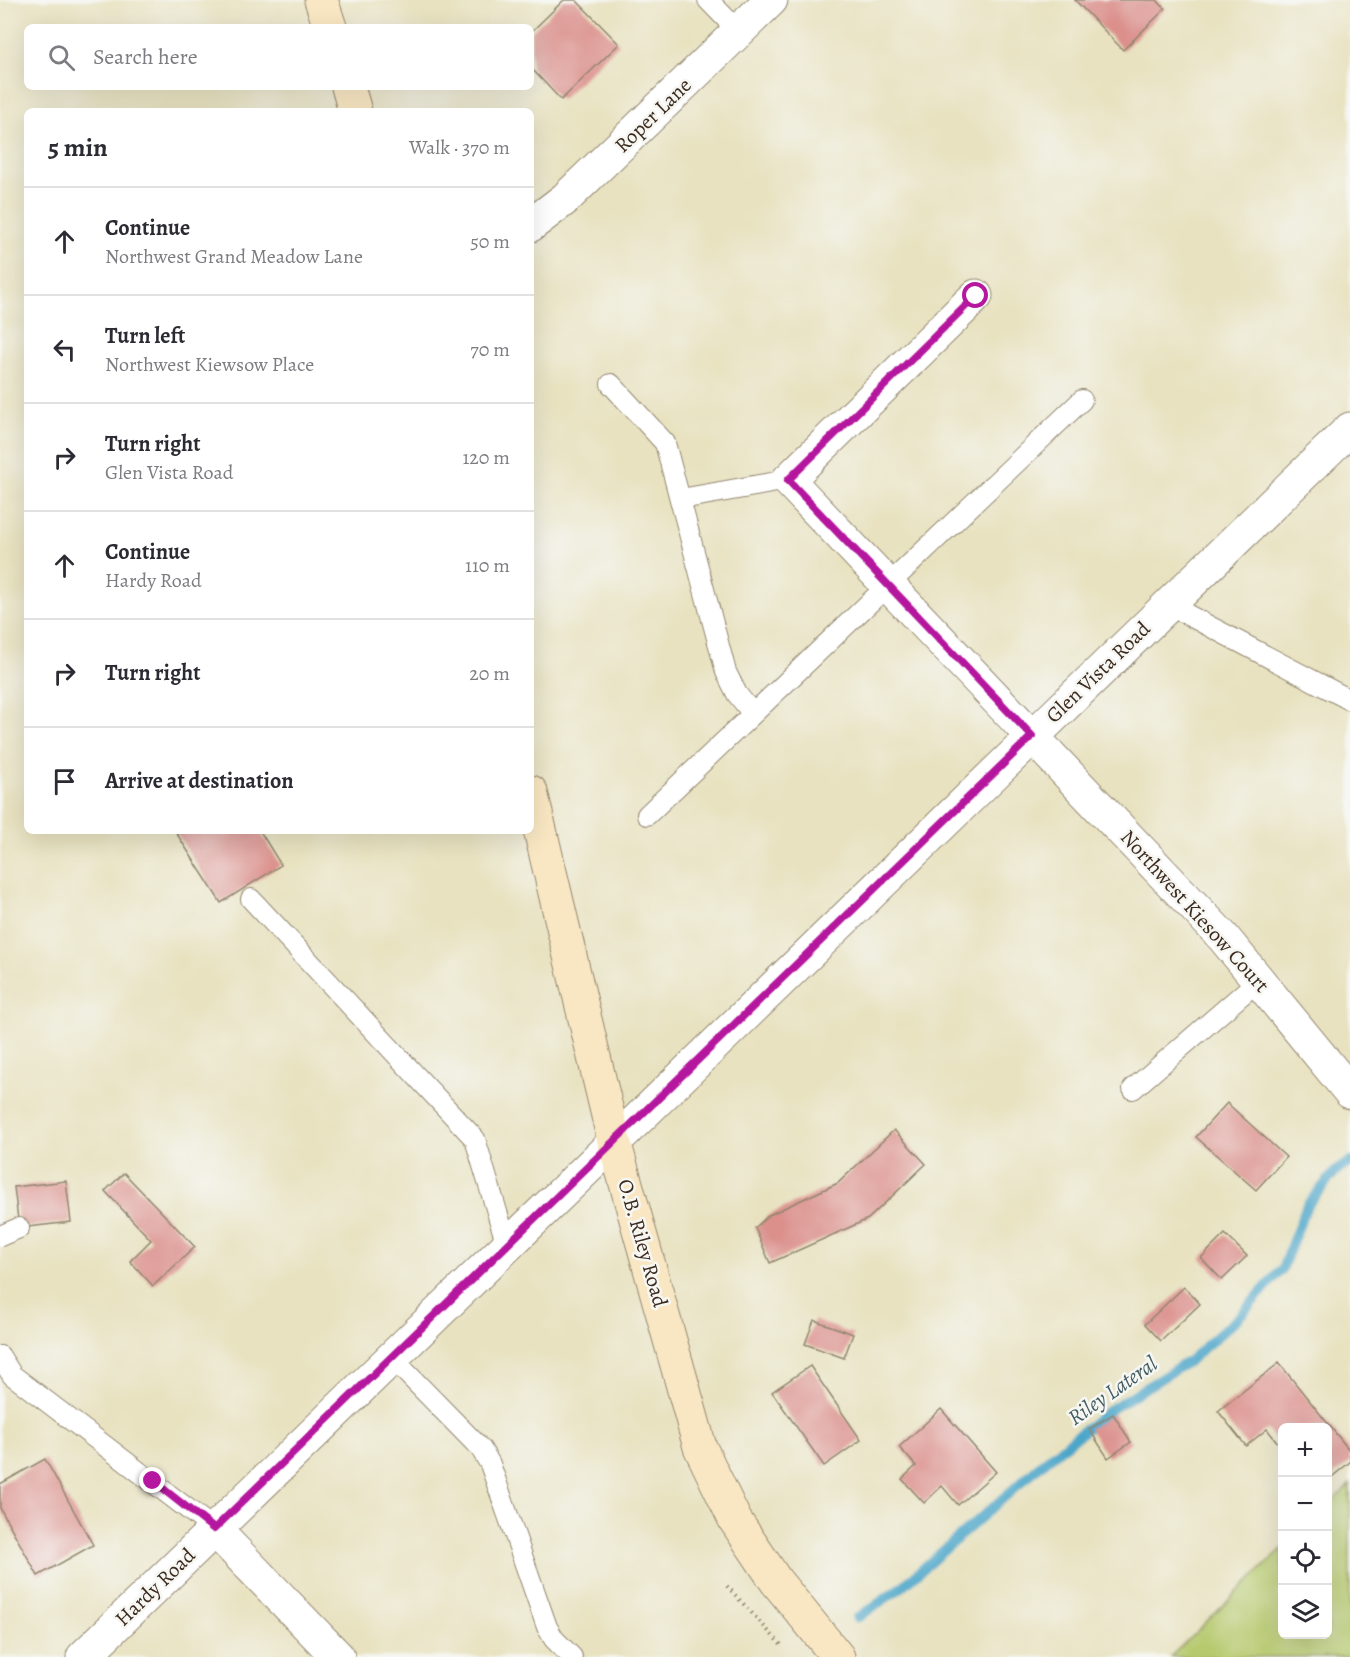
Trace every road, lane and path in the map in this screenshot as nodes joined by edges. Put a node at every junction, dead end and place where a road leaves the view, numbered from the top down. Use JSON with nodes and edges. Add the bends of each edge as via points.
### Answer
{"nodes":[{"id":1,"x":321,"y":0,"type":"edge"},
{"id":2,"x":708,"y":0,"type":"edge"},
{"id":3,"x":771,"y":0,"type":"edge"},
{"id":4,"x":329,"y":24,"type":"edge"},
{"id":5,"x":739,"y":32,"type":"junction"},
{"id":6,"x":349,"y":90,"type":"edge"},
{"id":7,"x":354,"y":108,"type":"edge"},
{"id":8,"x":534,"y":223,"type":"edge"},
{"id":9,"x":976,"y":296,"type":"dead end"},
{"id":10,"x":611,"y":384,"type":"dead end"},
{"id":11,"x":1082,"y":400,"type":"dead end"},
{"id":12,"x":1350,"y":429,"type":"edge"},
{"id":13,"x":788,"y":480,"type":"junction"},
{"id":14,"x":681,"y":499,"type":"junction"},
{"id":15,"x":888,"y":585,"type":"junction"},
{"id":16,"x":1169,"y":605,"type":"junction"},
{"id":17,"x":1350,"y":700,"type":"edge"},
{"id":18,"x":753,"y":714,"type":"junction"},
{"id":19,"x":1032,"y":736,"type":"junction"},
{"id":20,"x":534,"y":805,"type":"edge"},
{"id":21,"x":647,"y":815,"type":"dead end"},
{"id":22,"x":251,"y":899,"type":"dead end"},
{"id":23,"x":1260,"y":979,"type":"junction"},
{"id":24,"x":1133,"y":1089,"type":"dead end"},
{"id":25,"x":1350,"y":1092,"type":"edge"},
{"id":26,"x":614,"y":1141,"type":"junction"},
{"id":27,"x":19,"y":1228,"type":"dead end"},
{"id":28,"x":0,"y":1236,"type":"edge"},
{"id":29,"x":507,"y":1245,"type":"junction"},
{"id":30,"x":0,"y":1356,"type":"edge"},
{"id":31,"x":392,"y":1358,"type":"junction"},
{"id":32,"x":214,"y":1529,"type":"junction"},
{"id":33,"x":727,"y":1586,"type":"dead end"},
{"id":34,"x":786,"y":1650,"type":"dead end"},
{"id":35,"x":83,"y":1657,"type":"edge"},
{"id":36,"x":338,"y":1657,"type":"edge"},
{"id":37,"x":572,"y":1657,"type":"edge"},
{"id":38,"x":838,"y":1657,"type":"edge"}],
"edges":[{"from":1,"to":4,"type":"street"},
{"from":2,"to":5,"type":"lane"},
{"from":3,"to":5,"type":"street","name":"Roper Lane"},
{"from":5,"to":8,"type":"street","name":"Roper Lane","via":[[565,199]]},
{"from":6,"to":7,"type":"street"},
{"from":9,"to":13,"type":"street"},
{"from":10,"to":14,"type":"lane","via":[[665,443]]},
{"from":11,"to":15,"type":"lane"},
{"from":12,"to":16,"type":"street","name":"Glen Vista Road"},
{"from":13,"to":14,"type":"lane"},
{"from":13,"to":15,"type":"street","name":"Northwest Kiesow Court"},
{"from":14,"to":18,"type":"lane","via":[[726,672],[736,694]]},
{"from":15,"to":18,"type":"lane"},
{"from":15,"to":19,"type":"street","name":"Northwest Kiesow Court"},
{"from":16,"to":17,"type":"lane"},
{"from":16,"to":19,"type":"street","name":"Glen Vista Road"},
{"from":18,"to":21,"type":"lane"},
{"from":19,"to":23,"type":"street","name":"Northwest Kiesow Court"},
{"from":19,"to":26,"type":"street","name":"Glen Vista Road"},
{"from":20,"to":26,"type":"street","name":"O.B. Riley Road"},
{"from":22,"to":29,"type":"lane","via":[[476,1139]]},
{"from":23,"to":24,"type":"lane"},
{"from":23,"to":25,"type":"street","name":"Northwest Kiesow Court"},
{"from":26,"to":29,"type":"street","name":"Hardy Road"},
{"from":26,"to":38,"type":"street","name":"O.B. Riley Road","via":[[700,1447],[735,1520],[776,1581]]},
{"from":27,"to":28,"type":"lane"},
{"from":29,"to":31,"type":"street","name":"Hardy Road"},
{"from":30,"to":32,"type":"lane","via":[[12,1375]]},
{"from":31,"to":32,"type":"street","name":"Hardy Road"},
{"from":31,"to":37,"type":"lane","via":[[481,1449],[490,1464],[547,1627]]},
{"from":32,"to":35,"type":"street","name":"Hardy Road"},
{"from":32,"to":36,"type":"street"},
{"from":33,"to":34,"type":"path"}]}
